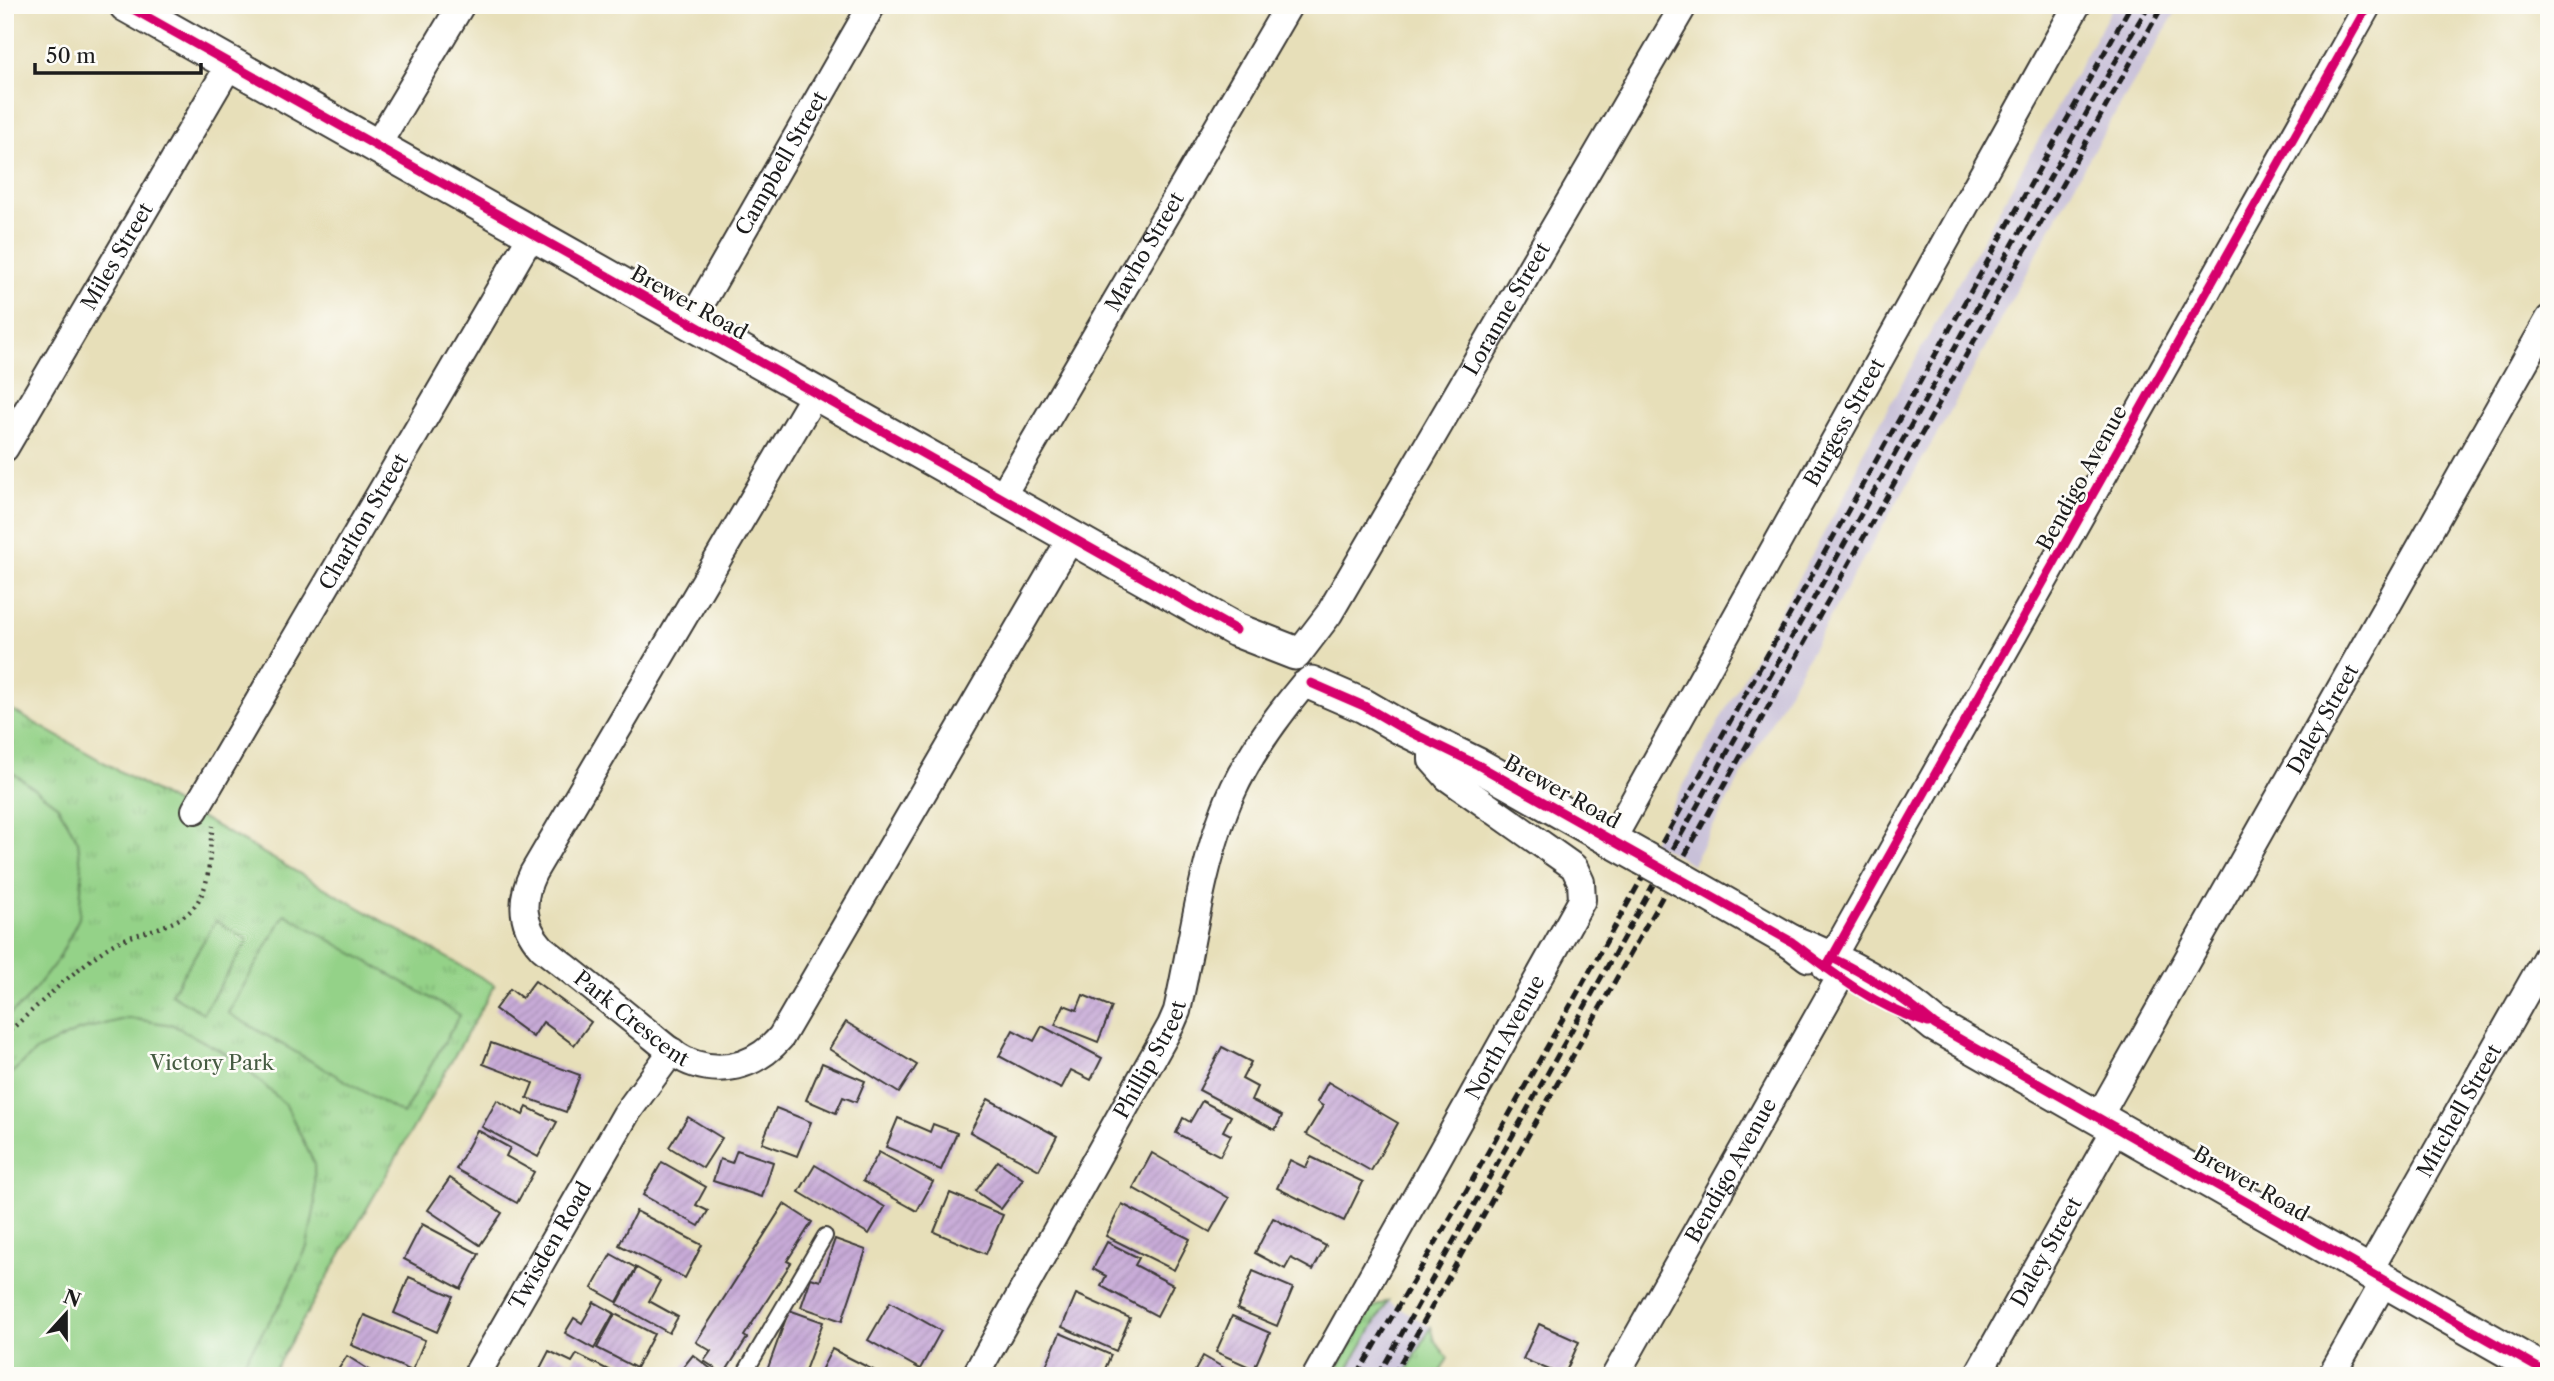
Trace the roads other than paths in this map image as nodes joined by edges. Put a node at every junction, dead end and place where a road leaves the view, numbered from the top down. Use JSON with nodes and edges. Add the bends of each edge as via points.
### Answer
{"nodes":[{"id":1,"x":126,"y":5,"type":"edge"},
{"id":2,"x":461,"y":5,"type":"edge"},
{"id":3,"x":872,"y":5,"type":"edge"},
{"id":4,"x":1289,"y":5,"type":"edge"},
{"id":5,"x":1685,"y":5,"type":"edge"},
{"id":6,"x":2077,"y":5,"type":"edge"},
{"id":7,"x":2368,"y":5,"type":"edge"},
{"id":8,"x":230,"y":64,"type":"junction"},
{"id":9,"x":376,"y":147,"type":"junction"},
{"id":10,"x":532,"y":234,"type":"junction"},
{"id":11,"x":2549,"y":319,"type":"edge"},
{"id":12,"x":690,"y":323,"type":"junction"},
{"id":13,"x":815,"y":394,"type":"junction"},
{"id":14,"x":5,"y":448,"type":"edge"},
{"id":15,"x":1001,"y":498,"type":"junction"},
{"id":16,"x":1072,"y":538,"type":"junction"},
{"id":17,"x":1302,"y":668,"type":"junction"},
{"id":18,"x":1432,"y":744,"type":"junction"},
{"id":19,"x":205,"y":814,"type":"road end"},
{"id":20,"x":1612,"y":840,"type":"junction"},
{"id":21,"x":2549,"y":952,"type":"edge"},
{"id":22,"x":1836,"y":967,"type":"junction"},
{"id":23,"x":665,"y":1045,"type":"junction"},
{"id":24,"x":2107,"y":1123,"type":"junction"},
{"id":25,"x":825,"y":1236,"type":"dead end"},
{"id":26,"x":2377,"y":1276,"type":"junction"},
{"id":27,"x":2549,"y":1374,"type":"edge"},
{"id":28,"x":476,"y":1376,"type":"edge"},
{"id":29,"x":743,"y":1376,"type":"edge"},
{"id":30,"x":975,"y":1376,"type":"edge"},
{"id":31,"x":1316,"y":1376,"type":"edge"},
{"id":32,"x":1615,"y":1376,"type":"edge"},
{"id":33,"x":1977,"y":1376,"type":"edge"},
{"id":34,"x":2331,"y":1376,"type":"edge"}],
"edges":[{"from":1,"to":8,"type":"street","name":"Brewer Road"},
{"from":2,"to":9,"type":"street"},
{"from":3,"to":12,"type":"street","name":"Campbell Street"},
{"from":4,"to":15,"type":"street","name":"Mavho Street"},
{"from":5,"to":17,"type":"street","name":"Loranne Street","via":[[1329,614]]},
{"from":6,"to":20,"type":"street","name":"Burgess Street"},
{"from":7,"to":22,"type":"street","name":"Bendigo Avenue"},
{"from":8,"to":9,"type":"street","name":"Brewer Road"},
{"from":8,"to":14,"type":"street","name":"Miles Street"},
{"from":9,"to":10,"type":"street","name":"Brewer Road"},
{"from":10,"to":12,"type":"street","name":"Brewer Road"},
{"from":10,"to":19,"type":"street","name":"Charlton Street"},
{"from":11,"to":24,"type":"street","name":"Daley Street"},
{"from":12,"to":13,"type":"street","name":"Brewer Road"},
{"from":13,"to":15,"type":"street","name":"Brewer Road"},
{"from":13,"to":23,"type":"street","name":"Park Crescent","via":[[527,885],[524,912],[534,940]]},
{"from":15,"to":16,"type":"street","name":"Brewer Road"},
{"from":16,"to":17,"type":"street","name":"Brewer Road"},
{"from":16,"to":23,"type":"street","name":"Park Crescent","via":[[780,1037],[752,1061],[720,1068],[691,1063]]},
{"from":17,"to":18,"type":"street","name":"Brewer Road"},
{"from":17,"to":30,"type":"street","name":"Phillip Street","via":[[1224,810],[1171,1026]]},
{"from":18,"to":20,"type":"street","name":"Brewer Road"},
{"from":18,"to":31,"type":"street","name":"North Avenue","via":[[1432,760],[1448,778],[1574,866],[1581,882],[1581,900]]},
{"from":20,"to":22,"type":"street","name":"Brewer Road","bridge":true},
{"from":21,"to":26,"type":"street","name":"Mitchell Street"},
{"from":22,"to":24,"type":"street","name":"Brewer Road","via":[[1903,1015],[1935,1025]]},
{"from":22,"to":32,"type":"street","name":"Bendigo Avenue"},
{"from":23,"to":28,"type":"street","name":"Twisden Road"},
{"from":24,"to":26,"type":"street","name":"Brewer Road"},
{"from":24,"to":33,"type":"street","name":"Daley Street"},
{"from":25,"to":29,"type":"lane"},
{"from":26,"to":27,"type":"street","name":"Brewer Road"},
{"from":26,"to":34,"type":"street","name":"Mitchell Street"}]}
